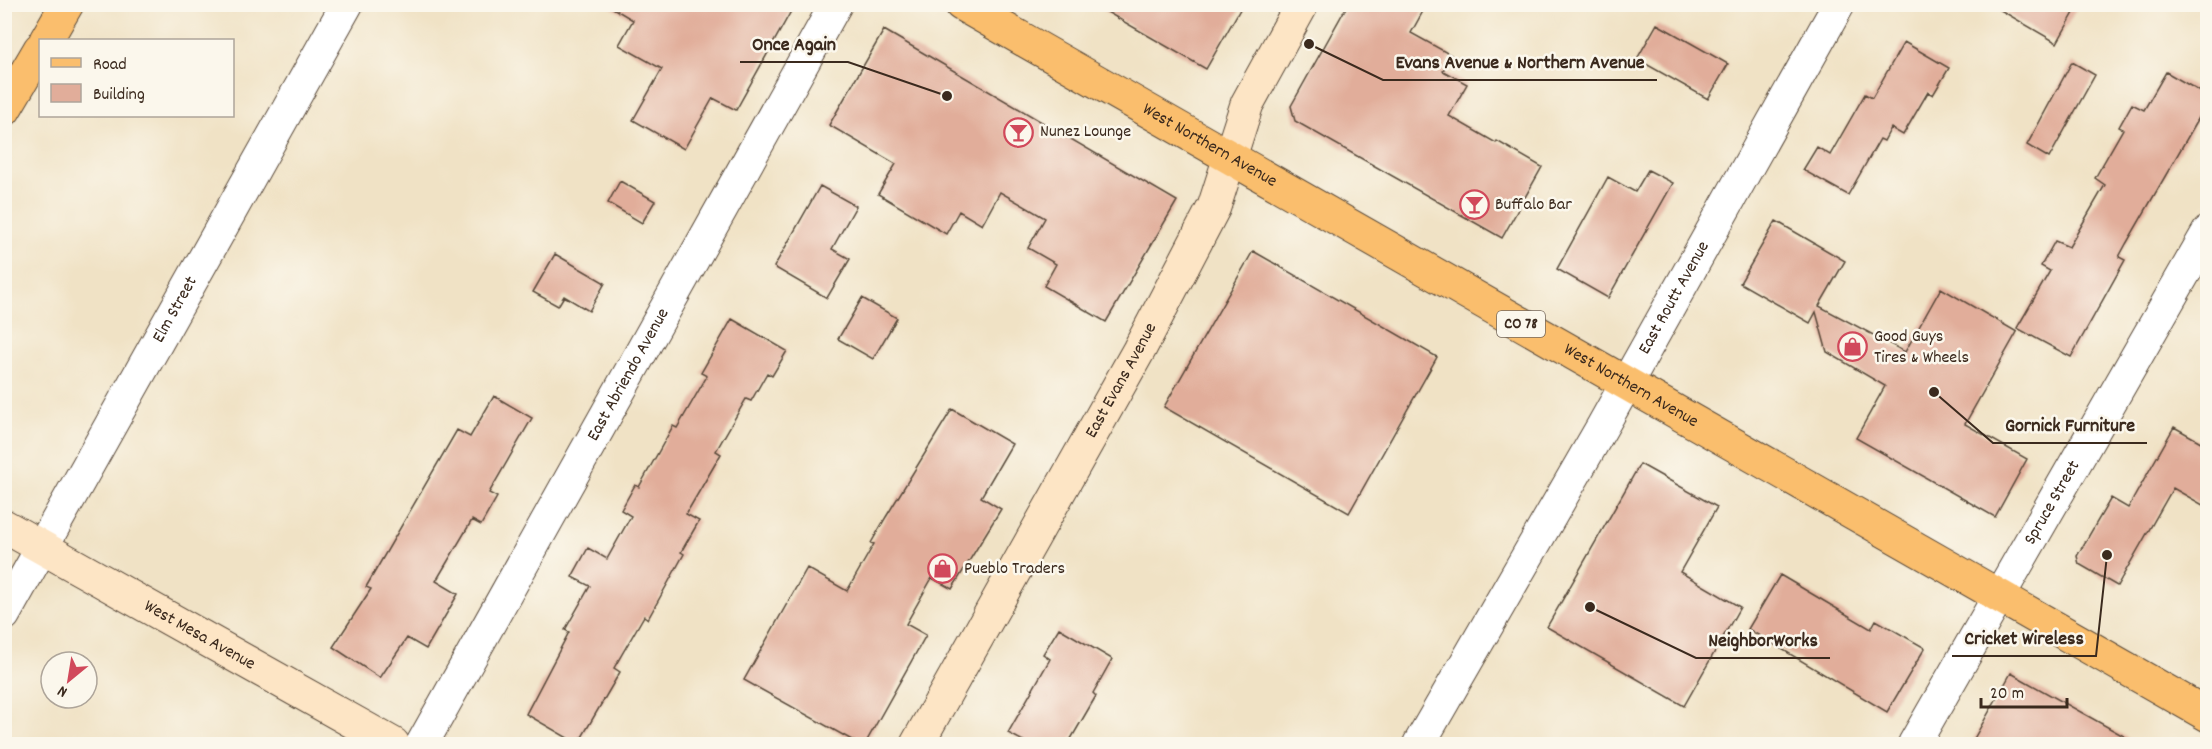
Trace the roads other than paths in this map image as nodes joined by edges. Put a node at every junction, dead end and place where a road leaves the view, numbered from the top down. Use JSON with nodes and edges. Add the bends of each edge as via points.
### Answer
{"nodes":[{"id":1,"x":67,"y":4,"type":"edge"},
{"id":2,"x":347,"y":4,"type":"edge"},
{"id":3,"x":836,"y":4,"type":"edge"},
{"id":4,"x":961,"y":4,"type":"edge"},
{"id":5,"x":1302,"y":4,"type":"edge"},
{"id":6,"x":1839,"y":4,"type":"edge"},
{"id":7,"x":47,"y":39,"type":"edge"},
{"id":8,"x":39,"y":51,"type":"edge"},
{"id":9,"x":4,"y":110,"type":"edge"},
{"id":10,"x":1229,"y":159,"type":"junction"},
{"id":11,"x":2208,"y":232,"type":"edge"},
{"id":12,"x":1627,"y":384,"type":"junction"},
{"id":13,"x":4,"y":526,"type":"edge"},
{"id":14,"x":43,"y":548,"type":"junction"},
{"id":15,"x":1998,"y":596,"type":"junction"},
{"id":16,"x":4,"y":615,"type":"edge"},
{"id":17,"x":2208,"y":715,"type":"edge"},
{"id":18,"x":393,"y":744,"type":"edge"},
{"id":19,"x":422,"y":744,"type":"edge"},
{"id":20,"x":917,"y":744,"type":"edge"},
{"id":21,"x":1419,"y":744,"type":"edge"},
{"id":22,"x":1914,"y":744,"type":"edge"}],
"edges":[{"from":1,"to":7,"type":"main road"},
{"from":2,"to":14,"type":"street","name":"Elm Street"},
{"from":3,"to":19,"type":"street","name":"East Abriendo Avenue"},
{"from":4,"to":10,"type":"main road","name":"West Northern Avenue","number":"CO 78"},
{"from":5,"to":10,"type":"street","name":"East Evans Avenue","via":[[1247,104]]},
{"from":6,"to":12,"type":"street","name":"East Routt Avenue"},
{"from":8,"to":9,"type":"main road"},
{"from":10,"to":12,"type":"main road","name":"West Northern Avenue","number":"CO 78"},
{"from":10,"to":20,"type":"street","name":"East Evans Avenue","via":[[1214,207],[1139,350]]},
{"from":11,"to":15,"type":"street","name":"Spruce Street"},
{"from":12,"to":15,"type":"main road","name":"West Northern Avenue","number":"CO 78"},
{"from":12,"to":21,"type":"street","name":"East Routt Avenue"},
{"from":13,"to":14,"type":"street","name":"West Mesa Avenue"},
{"from":14,"to":16,"type":"street","name":"Elm Street"},
{"from":14,"to":18,"type":"street","name":"West Mesa Avenue"},
{"from":15,"to":17,"type":"main road","name":"West Northern Avenue","number":"CO 78"},
{"from":15,"to":22,"type":"street","name":"Spruce Street"}]}
